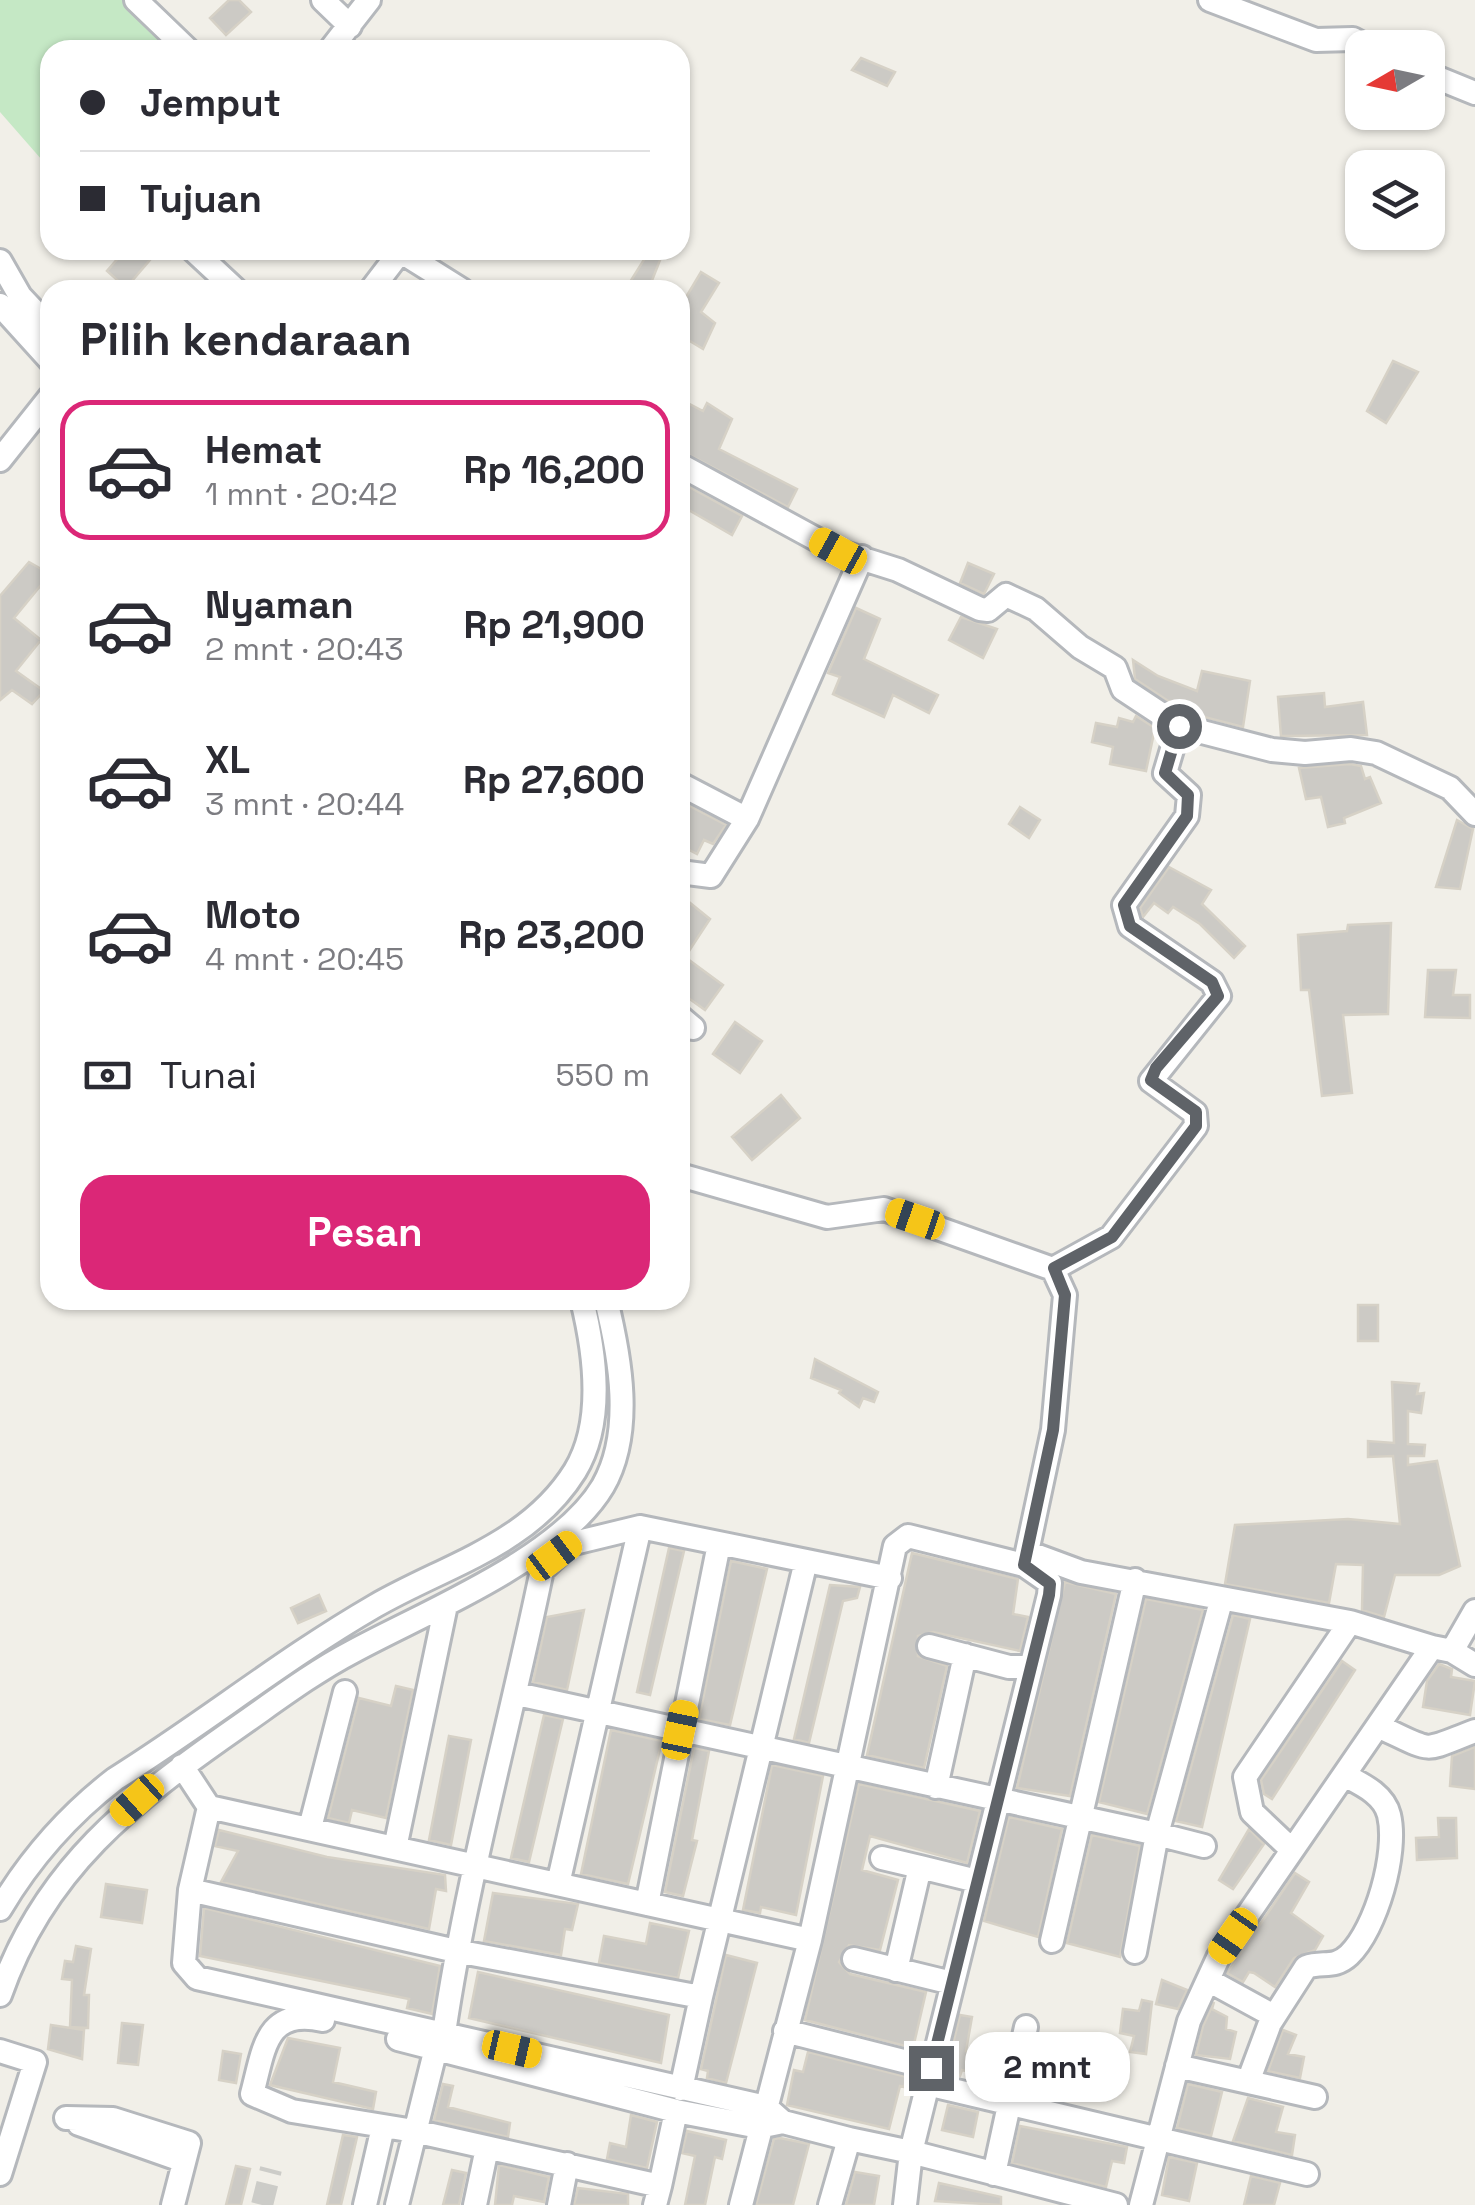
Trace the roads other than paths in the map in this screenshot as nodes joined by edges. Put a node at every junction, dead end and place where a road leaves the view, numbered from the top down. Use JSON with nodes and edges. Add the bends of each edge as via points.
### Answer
{"nodes":[{"id":1,"x":136,"y":0,"type":"edge"},
{"id":2,"x":323,"y":0,"type":"edge"},
{"id":3,"x":369,"y":0,"type":"edge"},
{"id":4,"x":1210,"y":0,"type":"edge"},
{"id":5,"x":350,"y":26,"type":"junction"},
{"id":6,"x":1345,"y":39,"type":"edge"},
{"id":7,"x":171,"y":40,"type":"edge"},
{"id":8,"x":338,"y":40,"type":"edge"},
{"id":9,"x":1445,"y":81,"type":"edge"},
{"id":10,"x":1475,"y":93,"type":"edge"},
{"id":11,"x":204,"y":260,"type":"edge"},
{"id":12,"x":414,"y":260,"type":"edge"},
{"id":13,"x":0,"y":261,"type":"edge"},
{"id":14,"x":226,"y":280,"type":"edge"},
{"id":15,"x":446,"y":280,"type":"edge"},
{"id":16,"x":0,"y":305,"type":"edge"},
{"id":17,"x":40,"y":317,"type":"edge"},
{"id":18,"x":40,"y":349,"type":"edge"},
{"id":19,"x":40,"y":410,"type":"edge"},
{"id":20,"x":0,"y":460,"type":"edge"},
{"id":21,"x":690,"y":471,"type":"edge"},
{"id":22,"x":862,"y":557,"type":"junction"},
{"id":23,"x":1179,"y":726,"type":"junction"},
{"id":24,"x":690,"y":789,"type":"edge"},
{"id":25,"x":1475,"y":814,"type":"edge"},
{"id":26,"x":747,"y":819,"type":"junction"},
{"id":27,"x":690,"y":873,"type":"edge"},
{"id":28,"x":690,"y":1179,"type":"edge"},
{"id":29,"x":1054,"y":1268,"type":"junction"},
{"id":30,"x":583,"y":1310,"type":"edge"},
{"id":31,"x":608,"y":1310,"type":"edge"},
{"id":32,"x":640,"y":1527,"type":"junction"},
{"id":33,"x":719,"y":1544,"type":"junction"},
{"id":34,"x":1026,"y":1559,"type":"junction"},
{"id":35,"x":806,"y":1561,"type":"junction"},
{"id":36,"x":890,"y":1578,"type":"junction"},
{"id":37,"x":1135,"y":1580,"type":"junction"},
{"id":38,"x":1221,"y":1601,"type":"junction"},
{"id":39,"x":446,"y":1605,"type":"junction"},
{"id":40,"x":1475,"y":1611,"type":"edge"},
{"id":41,"x":1350,"y":1622,"type":"junction"},
{"id":42,"x":930,"y":1646,"type":"dead end"},
{"id":43,"x":1442,"y":1649,"type":"junction"},
{"id":44,"x":964,"y":1655,"type":"junction"},
{"id":45,"x":1475,"y":1666,"type":"edge"},
{"id":46,"x":1028,"y":1668,"type":"junction"},
{"id":47,"x":345,"y":1692,"type":"dead end"},
{"id":48,"x":517,"y":1694,"type":"junction"},
{"id":49,"x":599,"y":1712,"type":"junction"},
{"id":50,"x":1380,"y":1727,"type":"junction"},
{"id":51,"x":680,"y":1730,"type":"junction"},
{"id":52,"x":1475,"y":1731,"type":"edge"},
{"id":53,"x":760,"y":1750,"type":"junction"},
{"id":54,"x":182,"y":1766,"type":"junction"},
{"id":55,"x":850,"y":1768,"type":"junction"},
{"id":56,"x":1344,"y":1774,"type":"junction"},
{"id":57,"x":936,"y":1787,"type":"junction"},
{"id":58,"x":996,"y":1801,"type":"junction"},
{"id":59,"x":209,"y":1807,"type":"junction"},
{"id":60,"x":1078,"y":1818,"type":"junction"},
{"id":61,"x":310,"y":1828,"type":"junction"},
{"id":62,"x":1158,"y":1834,"type":"junction"},
{"id":63,"x":1204,"y":1846,"type":"dead end"},
{"id":64,"x":395,"y":1848,"type":"junction"},
{"id":65,"x":1292,"y":1850,"type":"junction"},
{"id":66,"x":882,"y":1858,"type":"dead end"},
{"id":67,"x":472,"y":1866,"type":"junction"},
{"id":68,"x":920,"y":1867,"type":"junction"},
{"id":69,"x":977,"y":1881,"type":"junction"},
{"id":70,"x":558,"y":1884,"type":"junction"},
{"id":71,"x":190,"y":1890,"type":"junction"},
{"id":72,"x":647,"y":1904,"type":"junction"},
{"id":73,"x":0,"y":1909,"type":"edge"},
{"id":74,"x":720,"y":1919,"type":"junction"},
{"id":75,"x":810,"y":1940,"type":"junction"},
{"id":76,"x":1052,"y":1941,"type":"dead end"},
{"id":77,"x":456,"y":1951,"type":"junction"},
{"id":78,"x":1135,"y":1952,"type":"dead end"},
{"id":79,"x":854,"y":1959,"type":"dead end"},
{"id":80,"x":896,"y":1970,"type":"junction"},
{"id":81,"x":1208,"y":1980,"type":"junction"},
{"id":82,"x":952,"y":1984,"type":"junction"},
{"id":83,"x":0,"y":1995,"type":"edge"},
{"id":84,"x":701,"y":1996,"type":"junction"},
{"id":85,"x":1274,"y":2016,"type":"junction"},
{"id":86,"x":1026,"y":2027,"type":"dead end"},
{"id":87,"x":785,"y":2030,"type":"junction"},
{"id":88,"x":440,"y":2040,"type":"junction"},
{"id":89,"x":0,"y":2052,"type":"edge"},
{"id":90,"x":1177,"y":2066,"type":"junction"},
{"id":91,"x":929,"y":2076,"type":"junction"},
{"id":92,"x":1248,"y":2082,"type":"junction"},
{"id":93,"x":1315,"y":2098,"type":"dead end"},
{"id":94,"x":679,"y":2100,"type":"junction"},
{"id":95,"x":1011,"y":2104,"type":"junction"},
{"id":96,"x":769,"y":2119,"type":"junction"},
{"id":97,"x":384,"y":2127,"type":"junction"},
{"id":98,"x":414,"y":2131,"type":"junction"},
{"id":99,"x":849,"y":2138,"type":"junction"},
{"id":100,"x":1158,"y":2141,"type":"junction"},
{"id":101,"x":487,"y":2148,"type":"junction"},
{"id":102,"x":911,"y":2152,"type":"junction"},
{"id":103,"x":184,"y":2161,"type":"dead end"},
{"id":104,"x":567,"y":2164,"type":"junction"},
{"id":105,"x":0,"y":2174,"type":"edge"},
{"id":106,"x":994,"y":2174,"type":"junction"},
{"id":107,"x":1308,"y":2174,"type":"dead end"},
{"id":108,"x":658,"y":2195,"type":"edge"},
{"id":109,"x":173,"y":2205,"type":"edge"},
{"id":110,"x":365,"y":2205,"type":"edge"},
{"id":111,"x":397,"y":2205,"type":"edge"},
{"id":112,"x":475,"y":2205,"type":"edge"},
{"id":113,"x":559,"y":2205,"type":"edge"},
{"id":114,"x":742,"y":2205,"type":"edge"},
{"id":115,"x":830,"y":2205,"type":"edge"},
{"id":116,"x":905,"y":2205,"type":"edge"},
{"id":117,"x":1116,"y":2205,"type":"edge"},
{"id":118,"x":1140,"y":2205,"type":"edge"}],
"edges":[{"from":1,"to":7,"type":"street"},
{"from":2,"to":5,"type":"street"},
{"from":3,"to":5,"type":"street"},
{"from":4,"to":6,"type":"street","via":[[1316,40]]},
{"from":5,"to":8,"type":"street"},
{"from":9,"to":10,"type":"street"},
{"from":11,"to":14,"type":"street"},
{"from":12,"to":15,"type":"street"},
{"from":13,"to":17,"type":"street"},
{"from":16,"to":18,"type":"street"},
{"from":19,"to":20,"type":"street"},
{"from":21,"to":22,"type":"street","via":[[838,551]]},
{"from":22,"to":23,"type":"street","via":[[980,609],[1006,595],[1036,608],[1114,668],[1137,701]]},
{"from":22,"to":26,"type":"street"},
{"from":23,"to":25,"type":"street","via":[[1272,750],[1376,753],[1450,788]]},
{"from":23,"to":29,"type":"street","via":[[1165,773],[1188,795],[1187,816],[1124,905],[1124,918],[1212,982],[1218,996],[1151,1080],[1196,1112],[1196,1126],[1112,1237]]},
{"from":24,"to":26,"type":"street"},
{"from":26,"to":27,"type":"street","via":[[711,876]]},
{"from":28,"to":29,"type":"street","via":[[826,1217],[884,1209]]},
{"from":29,"to":34,"type":"street","via":[[1065,1295],[1053,1430]]},
{"from":30,"to":73,"type":"street","via":[[594,1381],[591,1428],[576,1469],[544,1508],[463,1564],[377,1605],[115,1779],[76,1808]]},
{"from":31,"to":39,"type":"street","via":[[621,1417],[605,1483],[576,1520],[544,1545]]},
{"from":32,"to":33,"type":"street"},
{"from":32,"to":48,"type":"street","via":[[570,1544],[542,1570]]},
{"from":32,"to":49,"type":"street"},
{"from":33,"to":35,"type":"street"},
{"from":33,"to":51,"type":"street"},
{"from":34,"to":36,"type":"street","via":[[908,1536],[895,1546]]},
{"from":34,"to":37,"type":"street"},
{"from":34,"to":46,"type":"street","via":[[1050,1584]]},
{"from":35,"to":36,"type":"street"},
{"from":35,"to":53,"type":"street"},
{"from":36,"to":55,"type":"street"},
{"from":37,"to":38,"type":"street"},
{"from":37,"to":60,"type":"street"},
{"from":38,"to":41,"type":"street"},
{"from":38,"to":62,"type":"street"},
{"from":39,"to":54,"type":"street","via":[[348,1653]]},
{"from":39,"to":64,"type":"street"},
{"from":40,"to":43,"type":"street"},
{"from":41,"to":43,"type":"street"},
{"from":41,"to":65,"type":"street","via":[[1244,1777],[1252,1812]]},
{"from":42,"to":44,"type":"street"},
{"from":43,"to":45,"type":"street"},
{"from":43,"to":50,"type":"street"},
{"from":44,"to":46,"type":"street"},
{"from":44,"to":57,"type":"street"},
{"from":46,"to":58,"type":"street"},
{"from":47,"to":61,"type":"street"},
{"from":48,"to":49,"type":"street"},
{"from":48,"to":67,"type":"street"},
{"from":49,"to":51,"type":"street"},
{"from":49,"to":70,"type":"street"},
{"from":50,"to":52,"type":"street","via":[[1427,1749]]},
{"from":50,"to":56,"type":"street"},
{"from":51,"to":53,"type":"street"},
{"from":51,"to":72,"type":"street"},
{"from":53,"to":55,"type":"street"},
{"from":53,"to":74,"type":"street"},
{"from":54,"to":59,"type":"street"},
{"from":54,"to":83,"type":"street","via":[[76,1858],[25,1938]]},
{"from":55,"to":57,"type":"street"},
{"from":55,"to":75,"type":"street"},
{"from":56,"to":65,"type":"street"},
{"from":56,"to":85,"type":"street","via":[[1376,1792],[1389,1814],[1387,1870],[1374,1916],[1350,1954],[1332,1966],[1306,1967]]},
{"from":57,"to":58,"type":"street"},
{"from":58,"to":60,"type":"street"},
{"from":58,"to":69,"type":"street"},
{"from":59,"to":61,"type":"street"},
{"from":59,"to":71,"type":"street"},
{"from":60,"to":62,"type":"street"},
{"from":60,"to":76,"type":"street"},
{"from":61,"to":64,"type":"street"},
{"from":62,"to":63,"type":"street"},
{"from":62,"to":78,"type":"street"},
{"from":64,"to":67,"type":"street"},
{"from":65,"to":81,"type":"street"},
{"from":66,"to":68,"type":"street"},
{"from":67,"to":70,"type":"street"},
{"from":67,"to":77,"type":"street"},
{"from":68,"to":69,"type":"street"},
{"from":68,"to":80,"type":"street"},
{"from":69,"to":82,"type":"street"},
{"from":70,"to":72,"type":"street"},
{"from":71,"to":77,"type":"street"},
{"from":71,"to":88,"type":"street","via":[[184,1963],[193,1976]]},
{"from":72,"to":74,"type":"street"},
{"from":74,"to":75,"type":"street"},
{"from":74,"to":84,"type":"street"},
{"from":75,"to":87,"type":"street"},
{"from":77,"to":84,"type":"street"},
{"from":77,"to":88,"type":"street"},
{"from":79,"to":80,"type":"street"},
{"from":80,"to":82,"type":"street"},
{"from":81,"to":85,"type":"street"},
{"from":81,"to":90,"type":"street"},
{"from":82,"to":91,"type":"street"},
{"from":84,"to":94,"type":"street"},
{"from":85,"to":92,"type":"street"},
{"from":86,"to":95,"type":"street"},
{"from":87,"to":91,"type":"street"},
{"from":87,"to":96,"type":"street"},
{"from":88,"to":94,"type":"street"},
{"from":88,"to":97,"type":"street","via":[[308,2017],[284,2020],[273,2030],[252,2094],[292,2111]]},
{"from":88,"to":98,"type":"street"},
{"from":89,"to":105,"type":"street","via":[[35,2062]]},
{"from":90,"to":92,"type":"street"},
{"from":90,"to":100,"type":"street"},
{"from":91,"to":95,"type":"street"},
{"from":91,"to":102,"type":"street"},
{"from":92,"to":93,"type":"street"},
{"from":94,"to":96,"type":"street"},
{"from":94,"to":108,"type":"street"},
{"from":95,"to":100,"type":"street"},
{"from":95,"to":106,"type":"street"},
{"from":96,"to":99,"type":"street"},
{"from":96,"to":114,"type":"street"},
{"from":97,"to":98,"type":"street"},
{"from":97,"to":110,"type":"street"},
{"from":98,"to":101,"type":"street"},
{"from":98,"to":111,"type":"street"},
{"from":99,"to":102,"type":"street"},
{"from":99,"to":115,"type":"street"},
{"from":100,"to":107,"type":"street"},
{"from":100,"to":118,"type":"street"},
{"from":101,"to":104,"type":"street"},
{"from":101,"to":112,"type":"street"},
{"from":102,"to":106,"type":"street"},
{"from":102,"to":116,"type":"street"},
{"from":103,"to":109,"type":"street"},
{"from":104,"to":108,"type":"street"},
{"from":104,"to":113,"type":"street"},
{"from":106,"to":117,"type":"street"}]}
